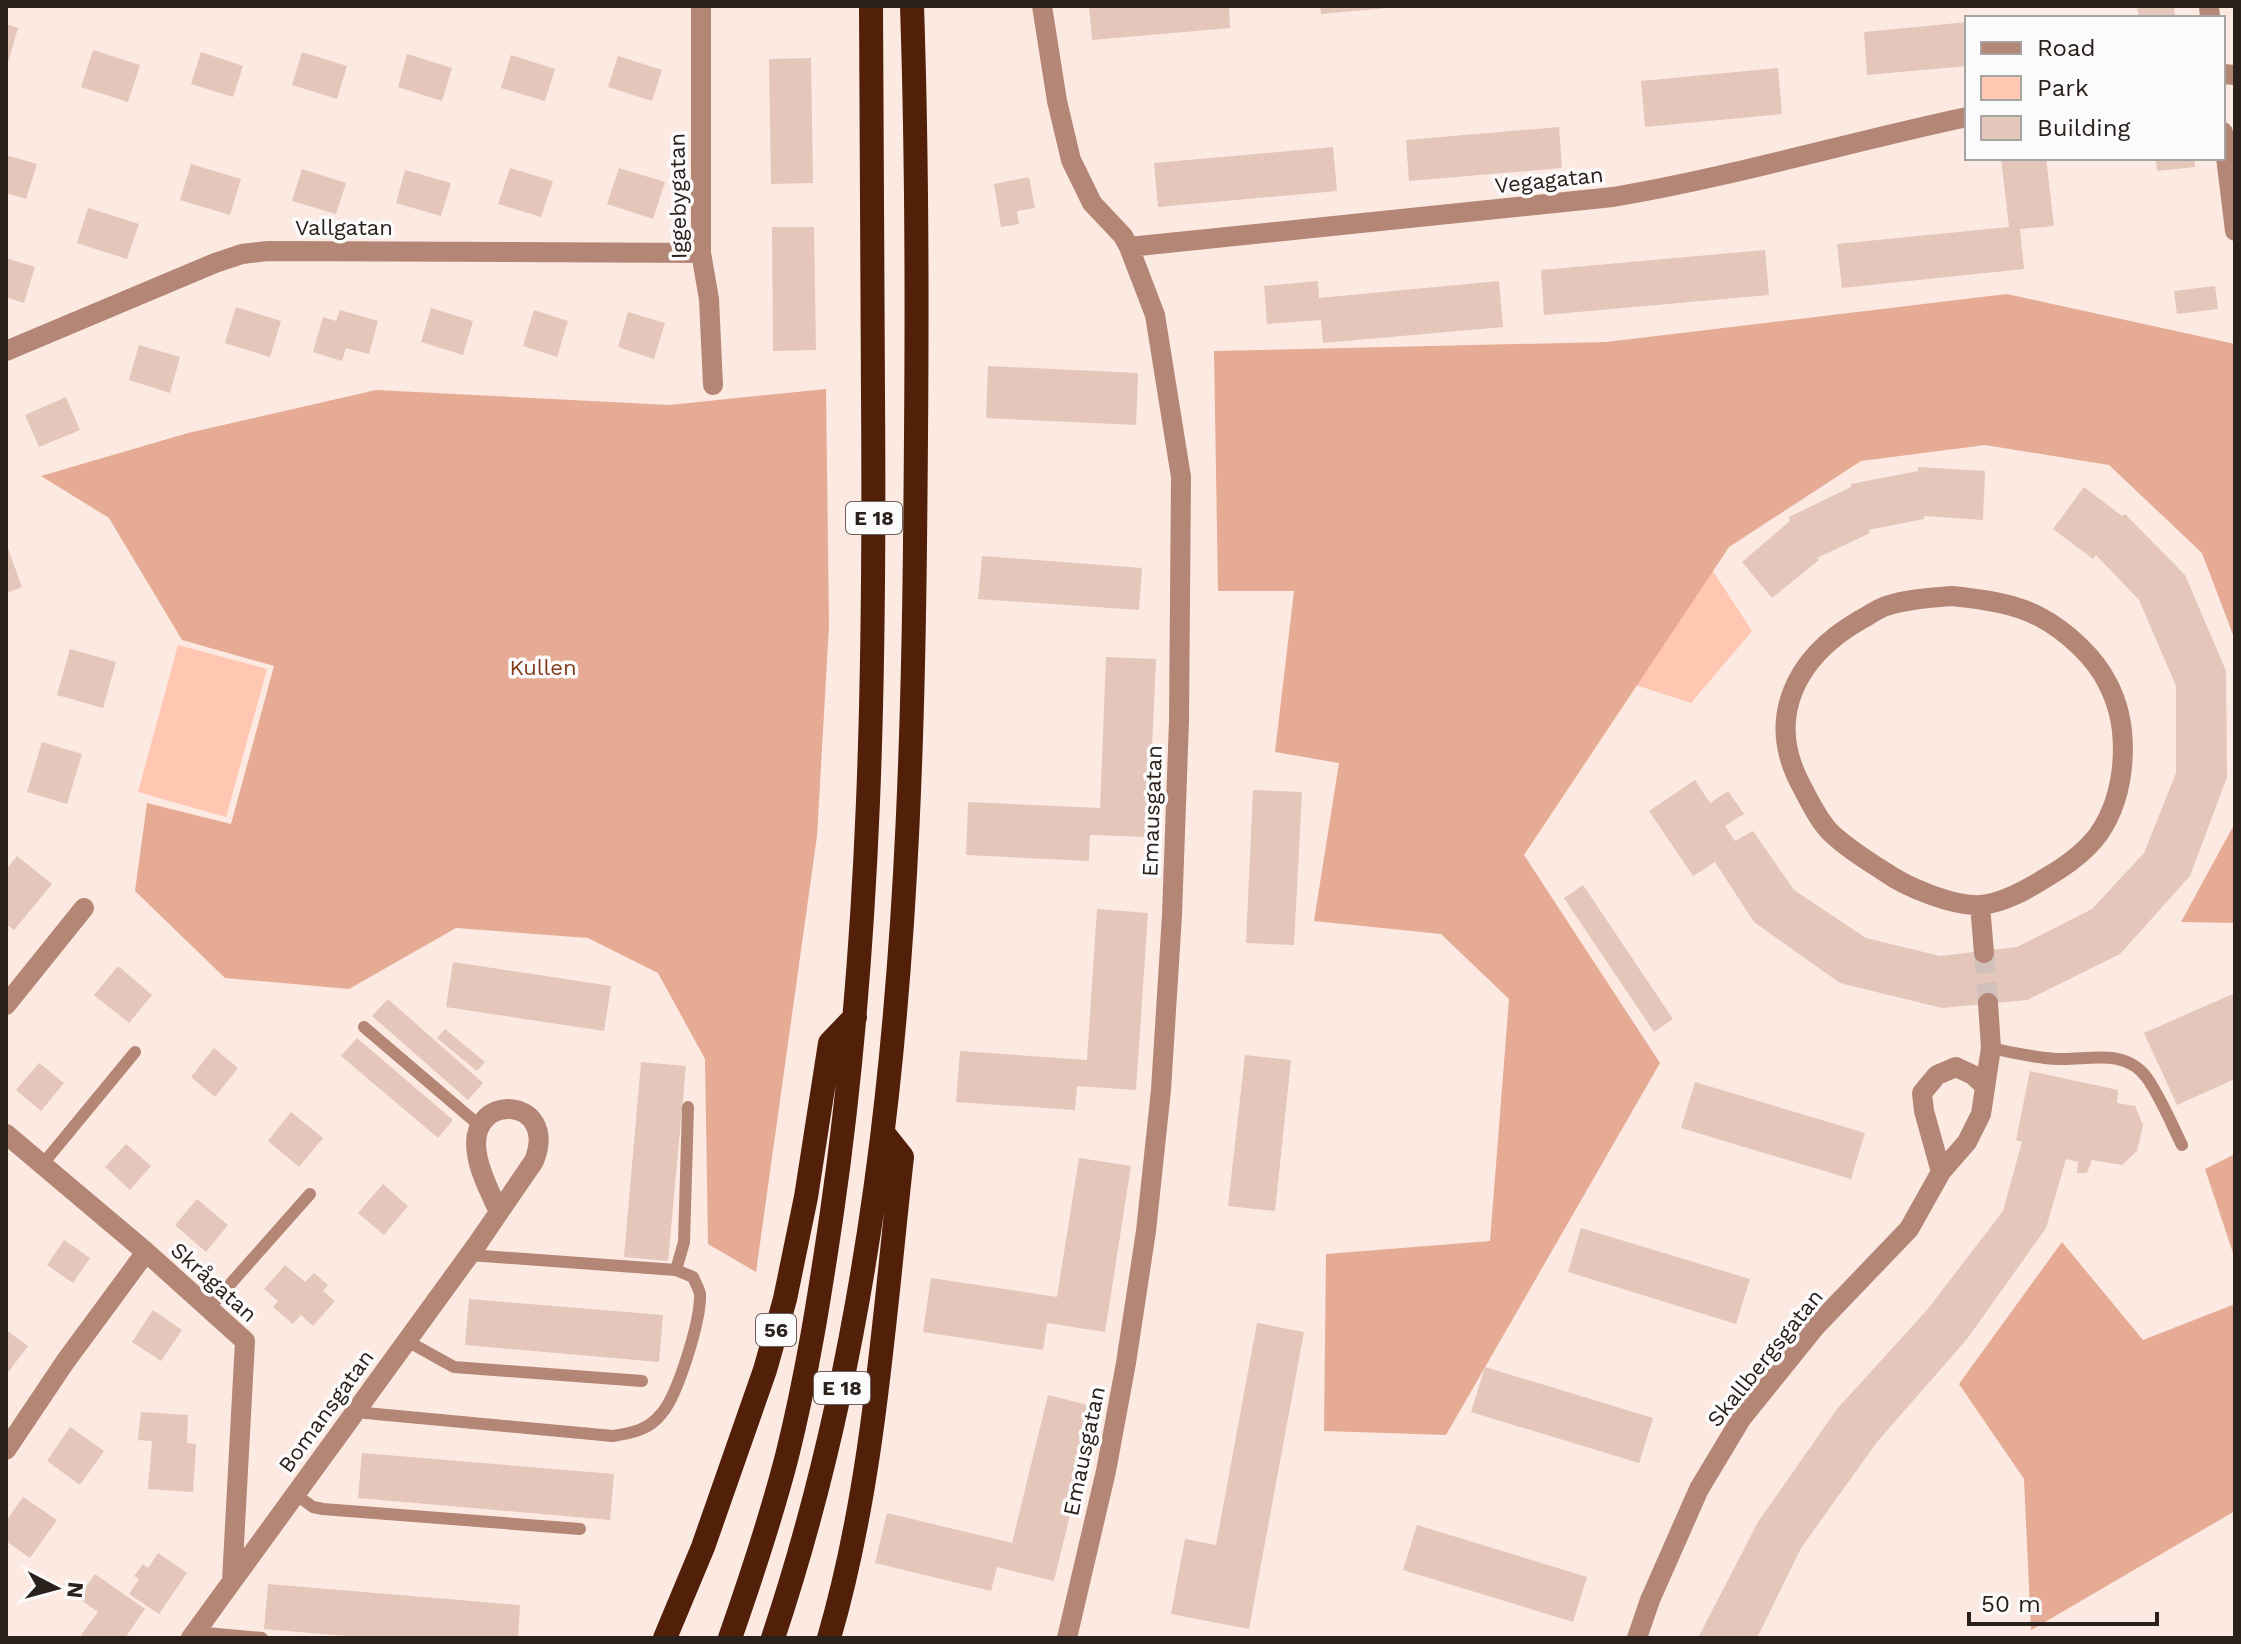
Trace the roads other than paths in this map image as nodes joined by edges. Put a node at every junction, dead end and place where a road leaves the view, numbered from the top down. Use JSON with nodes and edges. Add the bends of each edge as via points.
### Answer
{"nodes":[{"id":1,"x":701,"y":6,"type":"edge"},
{"id":2,"x":871,"y":6,"type":"edge"},
{"id":3,"x":912,"y":6,"type":"edge"},
{"id":4,"x":1042,"y":6,"type":"edge"},
{"id":5,"x":1965,"y":117,"type":"edge"},
{"id":6,"x":2225,"y":148,"type":"edge"},
{"id":7,"x":2235,"y":231,"type":"edge"},
{"id":8,"x":1129,"y":247,"type":"junction"},
{"id":9,"x":701,"y":253,"type":"junction"},
{"id":10,"x":6,"y":351,"type":"edge"},
{"id":11,"x":713,"y":385,"type":"dead end"},
{"id":12,"x":1980,"y":905,"type":"junction"},
{"id":13,"x":84,"y":908,"type":"dead end"},
{"id":14,"x":1984,"y":953,"type":"tunnel mouth"},
{"id":15,"x":1988,"y":1003,"type":"tunnel mouth"},
{"id":16,"x":6,"y":1005,"type":"edge"},
{"id":17,"x":855,"y":1017,"type":"junction"},
{"id":18,"x":364,"y":1027,"type":"dead end"},
{"id":19,"x":1991,"y":1048,"type":"junction"},
{"id":20,"x":135,"y":1052,"type":"dead end"},
{"id":21,"x":1984,"y":1085,"type":"junction"},
{"id":22,"x":688,"y":1107,"type":"dead end"},
{"id":23,"x":480,"y":1126,"type":"junction"},
{"id":24,"x":883,"y":1133,"type":"junction"},
{"id":25,"x":6,"y":1134,"type":"edge"},
{"id":26,"x":2182,"y":1145,"type":"dead end"},
{"id":27,"x":42,"y":1165,"type":"junction"},
{"id":28,"x":1941,"y":1172,"type":"junction"},
{"id":29,"x":310,"y":1194,"type":"dead end"},
{"id":30,"x":499,"y":1212,"type":"junction"},
{"id":31,"x":146,"y":1252,"type":"junction"},
{"id":32,"x":469,"y":1255,"type":"junction"},
{"id":33,"x":676,"y":1270,"type":"junction"},
{"id":34,"x":209,"y":1308,"type":"junction"},
{"id":35,"x":407,"y":1341,"type":"junction"},
{"id":36,"x":642,"y":1381,"type":"dead end"},
{"id":37,"x":355,"y":1412,"type":"junction"},
{"id":38,"x":6,"y":1450,"type":"edge"},
{"id":39,"x":295,"y":1494,"type":"junction"},
{"id":40,"x":580,"y":1529,"type":"dead end"},
{"id":41,"x":232,"y":1581,"type":"junction"},
{"id":42,"x":193,"y":1635,"type":"edge"},
{"id":43,"x":262,"y":1638,"type":"edge"},
{"id":44,"x":665,"y":1638,"type":"edge"},
{"id":45,"x":730,"y":1638,"type":"edge"},
{"id":46,"x":773,"y":1638,"type":"edge"},
{"id":47,"x":829,"y":1638,"type":"edge"},
{"id":48,"x":1067,"y":1638,"type":"edge"},
{"id":49,"x":1637,"y":1638,"type":"edge"}],
"edges":[{"from":1,"to":9,"type":"street","name":"Iggebygatan"},
{"from":2,"to":17,"type":"highway","number":"E 18","via":[[872,674]]},
{"from":3,"to":24,"type":"highway","number":"E 18","via":[[917,153],[913,684],[904,901]]},
{"from":4,"to":8,"type":"street","name":"Emausgatan","via":[[1071,160],[1092,203]]},
{"from":5,"to":8,"type":"street","name":"Vegagatan","via":[[1613,197]]},
{"from":6,"to":7,"type":"street"},
{"from":8,"to":48,"type":"street","name":"Emausgatan","via":[[1155,315],[1181,477],[1172,915],[1146,1231],[1109,1456]]},
{"from":9,"to":10,"type":"street","name":"Vallgatan","via":[[242,254]]},
{"from":9,"to":11,"type":"street","name":"Iggebygatan"},
{"from":12,"to":12,"type":"street","via":[[2036,884],[2068,864],[2098,834],[2121,777],[2119,714],[2108,683],[2082,649],[2039,616],[1986,600],[1913,599],[1884,607],[1816,653],[1788,701],[1785,730],[1791,762],[1829,830],[1857,854],[1906,886]]},
{"from":12,"to":14,"type":"street"},
{"from":13,"to":16,"type":"street"},
{"from":15,"to":19,"type":"street","name":"Skallbergsgatan"},
{"from":17,"to":44,"type":"highway","number":"56","via":[[830,1043],[806,1197],[765,1370]]},
{"from":17,"to":45,"type":"highway","number":"E 18","via":[[843,1135],[806,1368],[787,1456]]},
{"from":18,"to":23,"type":"lane"},
{"from":19,"to":21,"type":"street","name":"Skallbergsgatan"},
{"from":19,"to":26,"type":"lane","via":[[2062,1059],[2100,1055],[2123,1060],[2145,1076]]},
{"from":20,"to":27,"type":"lane"},
{"from":21,"to":28,"type":"street","name":"Skallbergsgatan","via":[[1981,1114],[1967,1142]]},
{"from":21,"to":28,"type":"street","via":[[1956,1067],[1937,1075],[1922,1093]]},
{"from":22,"to":33,"type":"lane","via":[[684,1242]]},
{"from":23,"to":30,"type":"street","via":[[476,1153]]},
{"from":23,"to":30,"type":"street","name":"Bomansgatan","via":[[490,1113],[513,1108],[526,1114],[538,1130],[540,1146],[534,1161]]},
{"from":24,"to":46,"type":"highway","number":"E 18","via":[[862,1285],[838,1405]]},
{"from":24,"to":47,"type":"highway","via":[[902,1157],[867,1449]]},
{"from":25,"to":27,"type":"street","name":"Skrågatan"},
{"from":27,"to":31,"type":"street","name":"Skrågatan"},
{"from":28,"to":49,"type":"street","name":"Skallbergsgatan","via":[[1909,1229],[1816,1326],[1741,1419],[1699,1489]]},
{"from":29,"to":34,"type":"lane"},
{"from":30,"to":32,"type":"street","name":"Bomansgatan"},
{"from":31,"to":34,"type":"street","name":"Skrågatan"},
{"from":31,"to":38,"type":"street"},
{"from":32,"to":33,"type":"lane"},
{"from":32,"to":35,"type":"street","name":"Bomansgatan"},
{"from":33,"to":37,"type":"lane","via":[[693,1277],[700,1293],[694,1329],[676,1393],[661,1415],[639,1432],[613,1436]]},
{"from":34,"to":41,"type":"street","name":"Skrågatan","via":[[245,1341]]},
{"from":35,"to":36,"type":"lane","via":[[454,1367]]},
{"from":35,"to":37,"type":"street","name":"Bomansgatan"},
{"from":37,"to":39,"type":"street","name":"Bomansgatan"},
{"from":39,"to":40,"type":"lane","via":[[323,1509]]},
{"from":39,"to":41,"type":"street","name":"Bomansgatan"},
{"from":41,"to":42,"type":"street","name":"Bomansgatan"},
{"from":42,"to":43,"type":"lane"}]}
